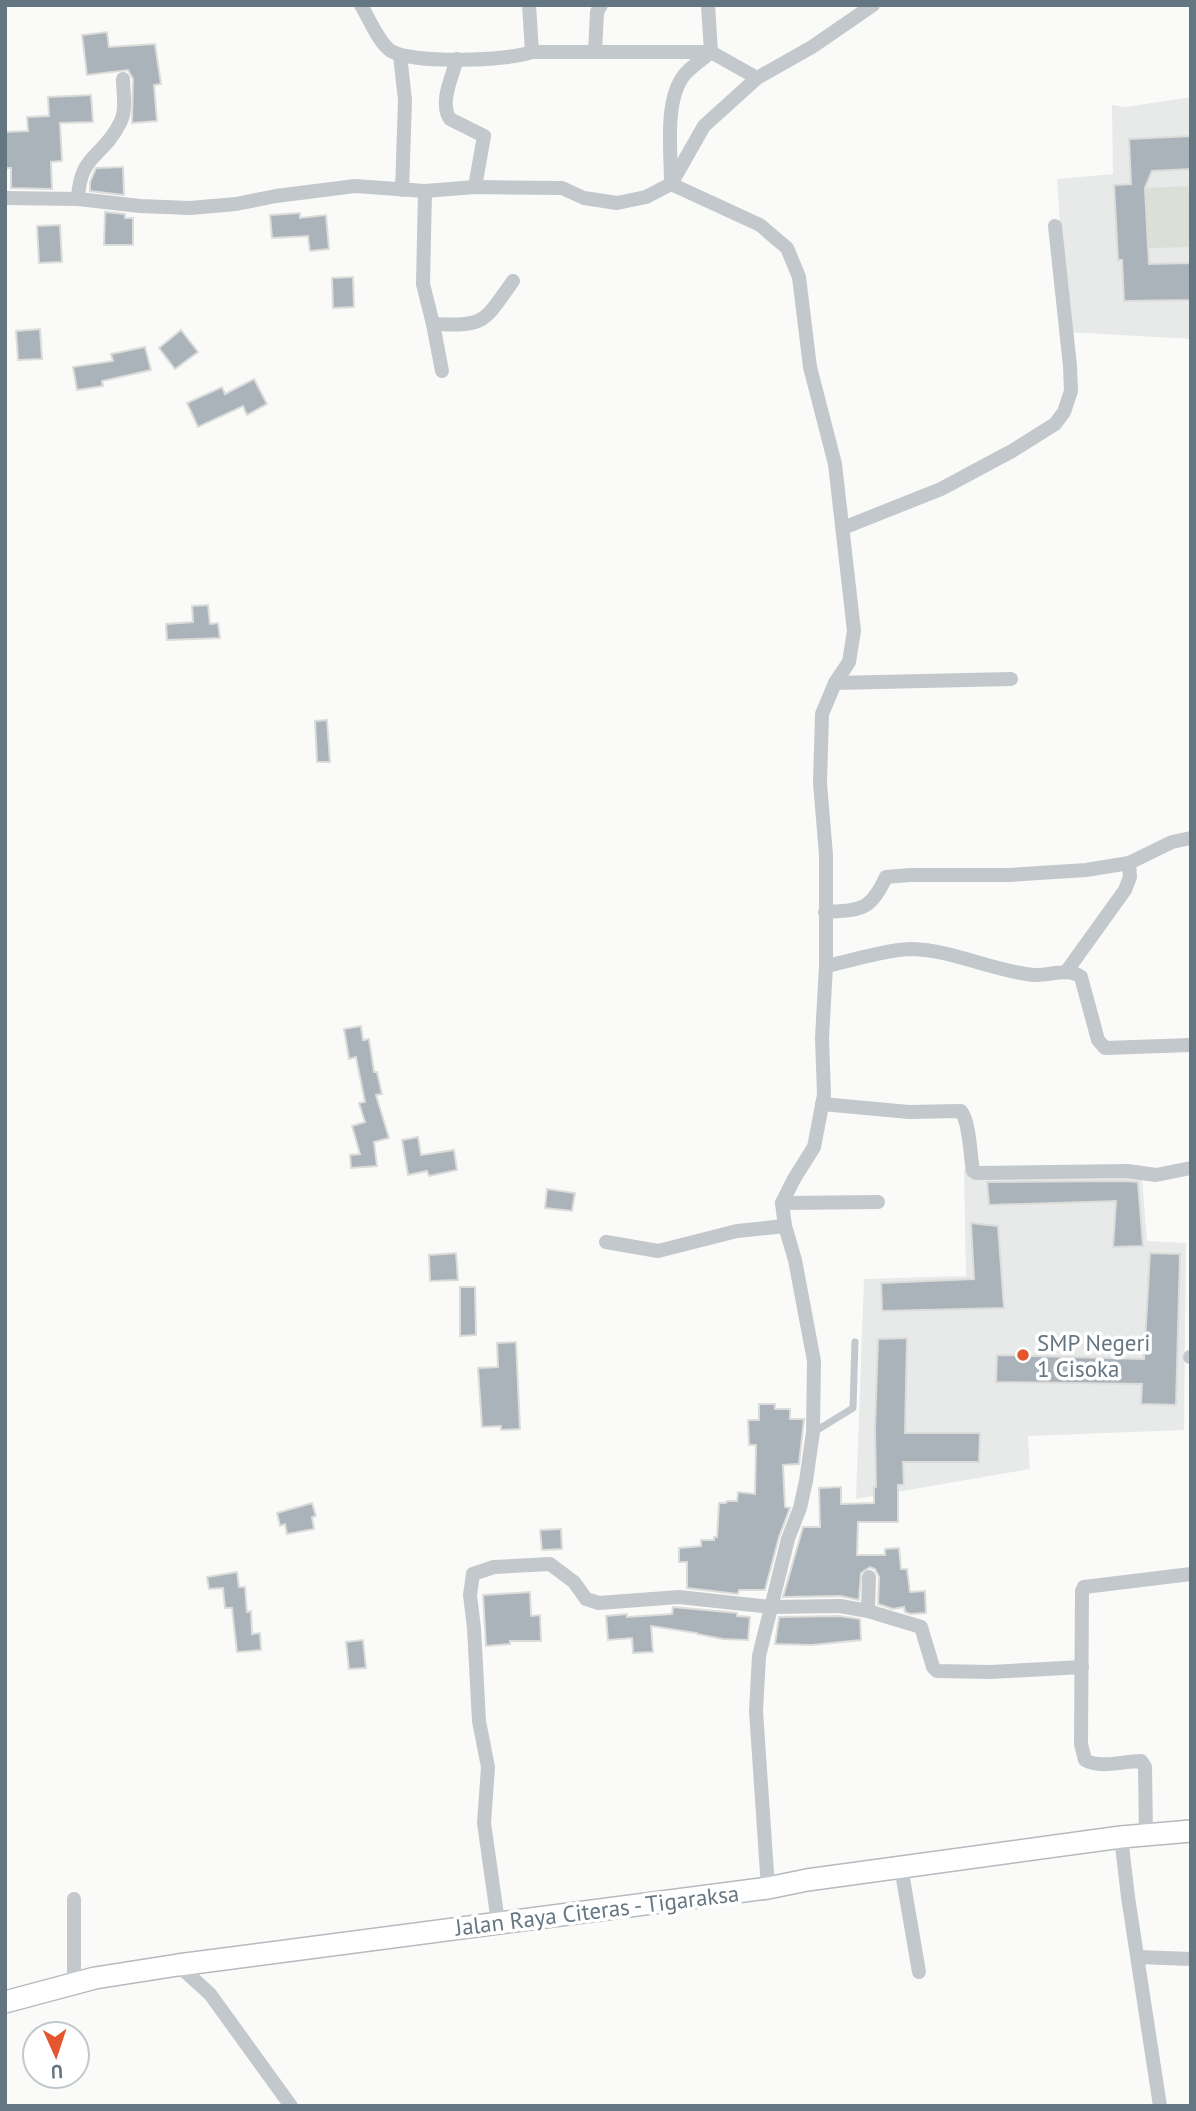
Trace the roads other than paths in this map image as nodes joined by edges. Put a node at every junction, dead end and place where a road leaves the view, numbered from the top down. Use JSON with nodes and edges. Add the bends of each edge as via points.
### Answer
{"nodes":[{"id":1,"x":361,"y":5,"type":"edge"},
{"id":2,"x":529,"y":5,"type":"edge"},
{"id":3,"x":601,"y":5,"type":"edge"},
{"id":4,"x":708,"y":5,"type":"edge"},
{"id":5,"x":873,"y":5,"type":"edge"},
{"id":6,"x":532,"y":51,"type":"junction"},
{"id":7,"x":595,"y":52,"type":"junction"},
{"id":8,"x":711,"y":52,"type":"junction"},
{"id":9,"x":400,"y":55,"type":"junction"},
{"id":10,"x":457,"y":59,"type":"junction"},
{"id":11,"x":757,"y":78,"type":"junction"},
{"id":12,"x":123,"y":79,"type":"dead end"},
{"id":13,"x":671,"y":184,"type":"junction"},
{"id":14,"x":475,"y":187,"type":"junction"},
{"id":15,"x":402,"y":190,"type":"junction"},
{"id":16,"x":425,"y":191,"type":"junction"},
{"id":17,"x":5,"y":198,"type":"edge"},
{"id":18,"x":78,"y":199,"type":"junction"},
{"id":19,"x":1055,"y":226,"type":"dead end"},
{"id":20,"x":513,"y":281,"type":"dead end"},
{"id":21,"x":433,"y":324,"type":"junction"},
{"id":22,"x":442,"y":371,"type":"dead end"},
{"id":23,"x":844,"y":528,"type":"junction"},
{"id":24,"x":1011,"y":679,"type":"dead end"},
{"id":25,"x":835,"y":683,"type":"junction"},
{"id":26,"x":1191,"y":838,"type":"edge"},
{"id":27,"x":1129,"y":863,"type":"junction"},
{"id":28,"x":825,"y":912,"type":"junction"},
{"id":29,"x":826,"y":965,"type":"junction"},
{"id":30,"x":1066,"y":972,"type":"junction"},
{"id":31,"x":1191,"y":1045,"type":"edge"},
{"id":32,"x":822,"y":1104,"type":"junction"},
{"id":33,"x":1191,"y":1168,"type":"edge"},
{"id":34,"x":878,"y":1202,"type":"dead end"},
{"id":35,"x":782,"y":1203,"type":"junction"},
{"id":36,"x":785,"y":1226,"type":"junction"},
{"id":37,"x":606,"y":1242,"type":"dead end"},
{"id":38,"x":855,"y":1342,"type":"dead end"},
{"id":39,"x":813,"y":1432,"type":"junction"},
{"id":40,"x":1191,"y":1574,"type":"edge"},
{"id":41,"x":869,"y":1577,"type":"dead end"},
{"id":42,"x":771,"y":1607,"type":"junction"},
{"id":43,"x":868,"y":1611,"type":"junction"},
{"id":44,"x":1082,"y":1667,"type":"junction"},
{"id":45,"x":1191,"y":1831,"type":"edge"},
{"id":46,"x":1146,"y":1835,"type":"junction"},
{"id":47,"x":1121,"y":1837,"type":"junction"},
{"id":48,"x":901,"y":1867,"type":"junction"},
{"id":49,"x":768,"y":1888,"type":"junction"},
{"id":50,"x":74,"y":1899,"type":"dead end"},
{"id":51,"x":498,"y":1922,"type":"junction"},
{"id":52,"x":1138,"y":1957,"type":"junction"},
{"id":53,"x":1191,"y":1959,"type":"edge"},
{"id":54,"x":178,"y":1965,"type":"junction"},
{"id":55,"x":919,"y":1972,"type":"dead end"},
{"id":56,"x":74,"y":1983,"type":"junction"},
{"id":57,"x":5,"y":2001,"type":"edge"},
{"id":58,"x":291,"y":2106,"type":"edge"},
{"id":59,"x":1160,"y":2106,"type":"edge"}],
"edges":[{"from":1,"to":9,"type":"street","via":[[388,49]]},
{"from":2,"to":6,"type":"street"},
{"from":3,"to":7,"type":"street"},
{"from":4,"to":8,"type":"street"},
{"from":5,"to":11,"type":"street"},
{"from":6,"to":7,"type":"street"},
{"from":6,"to":10,"type":"street","via":[[520,56]]},
{"from":7,"to":8,"type":"street"},
{"from":8,"to":11,"type":"street"},
{"from":8,"to":13,"type":"street","via":[[684,75],[675,94],[670,127]]},
{"from":9,"to":10,"type":"street"},
{"from":9,"to":15,"type":"street","via":[[405,100]]},
{"from":10,"to":14,"type":"street","via":[[446,97],[447,116],[484,136]]},
{"from":11,"to":13,"type":"street","via":[[704,126]]},
{"from":12,"to":18,"type":"street","via":[[121,122],[87,163],[79,180]]},
{"from":13,"to":14,"type":"street","via":[[646,197],[617,203],[584,198],[562,188]]},
{"from":13,"to":23,"type":"street","via":[[760,225],[787,248],[799,277],[810,368],[835,464]]},
{"from":14,"to":16,"type":"street"},
{"from":15,"to":16,"type":"street"},
{"from":15,"to":18,"type":"street","via":[[355,186],[190,208]]},
{"from":16,"to":21,"type":"street","via":[[423,284]]},
{"from":17,"to":18,"type":"street"},
{"from":19,"to":23,"type":"street","via":[[1070,366],[1071,391],[1064,412],[1055,424],[1012,451],[941,489]]},
{"from":20,"to":21,"type":"street","via":[[479,321]]},
{"from":21,"to":22,"type":"street"},
{"from":23,"to":25,"type":"street","via":[[854,631],[849,662]]},
{"from":24,"to":25,"type":"street"},
{"from":25,"to":28,"type":"street","via":[[822,714]]},
{"from":26,"to":27,"type":"street"},
{"from":27,"to":28,"type":"street","via":[[1009,875],[896,875],[886,877],[874,901],[863,907]]},
{"from":27,"to":30,"type":"street","via":[[1125,890]]},
{"from":28,"to":29,"type":"street"},
{"from":29,"to":30,"type":"street","via":[[908,949],[1037,975]]},
{"from":29,"to":32,"type":"street"},
{"from":30,"to":31,"type":"street","via":[[1081,977],[1098,1040],[1105,1048]]},
{"from":32,"to":33,"type":"street","via":[[909,1112],[961,1111],[976,1173],[1127,1171],[1156,1175]]},
{"from":32,"to":35,"type":"street","via":[[814,1147]]},
{"from":34,"to":35,"type":"street"},
{"from":35,"to":36,"type":"street"},
{"from":36,"to":37,"type":"street","via":[[737,1231],[658,1251]]},
{"from":36,"to":39,"type":"street","via":[[814,1361]]},
{"from":38,"to":39,"type":"lane","via":[[853,1408]]},
{"from":39,"to":42,"type":"street","via":[[806,1481]]},
{"from":40,"to":44,"type":"street","via":[[1084,1587]]},
{"from":41,"to":43,"type":"street"},
{"from":42,"to":43,"type":"street","via":[[841,1606]]},
{"from":42,"to":49,"type":"street","via":[[760,1656],[757,1711]]},
{"from":42,"to":51,"type":"street","via":[[679,1597],[599,1603],[586,1599],[574,1582],[550,1564],[494,1567],[473,1574],[470,1595],[479,1721],[488,1767],[484,1823]]},
{"from":43,"to":44,"type":"street","via":[[921,1627],[937,1671]]},
{"from":44,"to":46,"type":"street","via":[[1085,1760],[1093,1764],[1141,1761],[1147,1791]]},
{"from":45,"to":46,"type":"main road","name":"Jalan Raya Citeras - Tigaraksa"},
{"from":46,"to":47,"type":"main road","name":"Jalan Raya Citeras - Tigaraksa"},
{"from":47,"to":48,"type":"main road","name":"Jalan Raya Citeras - Tigaraksa"},
{"from":47,"to":52,"type":"street"},
{"from":48,"to":49,"type":"main road","name":"Jalan Raya Citeras - Tigaraksa"},
{"from":48,"to":55,"type":"street"},
{"from":49,"to":51,"type":"main road","name":"Jalan Raya Citeras - Tigaraksa"},
{"from":50,"to":56,"type":"street"},
{"from":51,"to":54,"type":"main road","name":"Jalan Raya Citeras - Tigaraksa"},
{"from":52,"to":53,"type":"street"},
{"from":52,"to":59,"type":"street"},
{"from":54,"to":56,"type":"main road","name":"Jalan Raya Citeras - Tigaraksa"},
{"from":54,"to":58,"type":"street","via":[[210,1994]]},
{"from":56,"to":57,"type":"main road","name":"Jalan Raya Citeras - Tigaraksa"}]}
